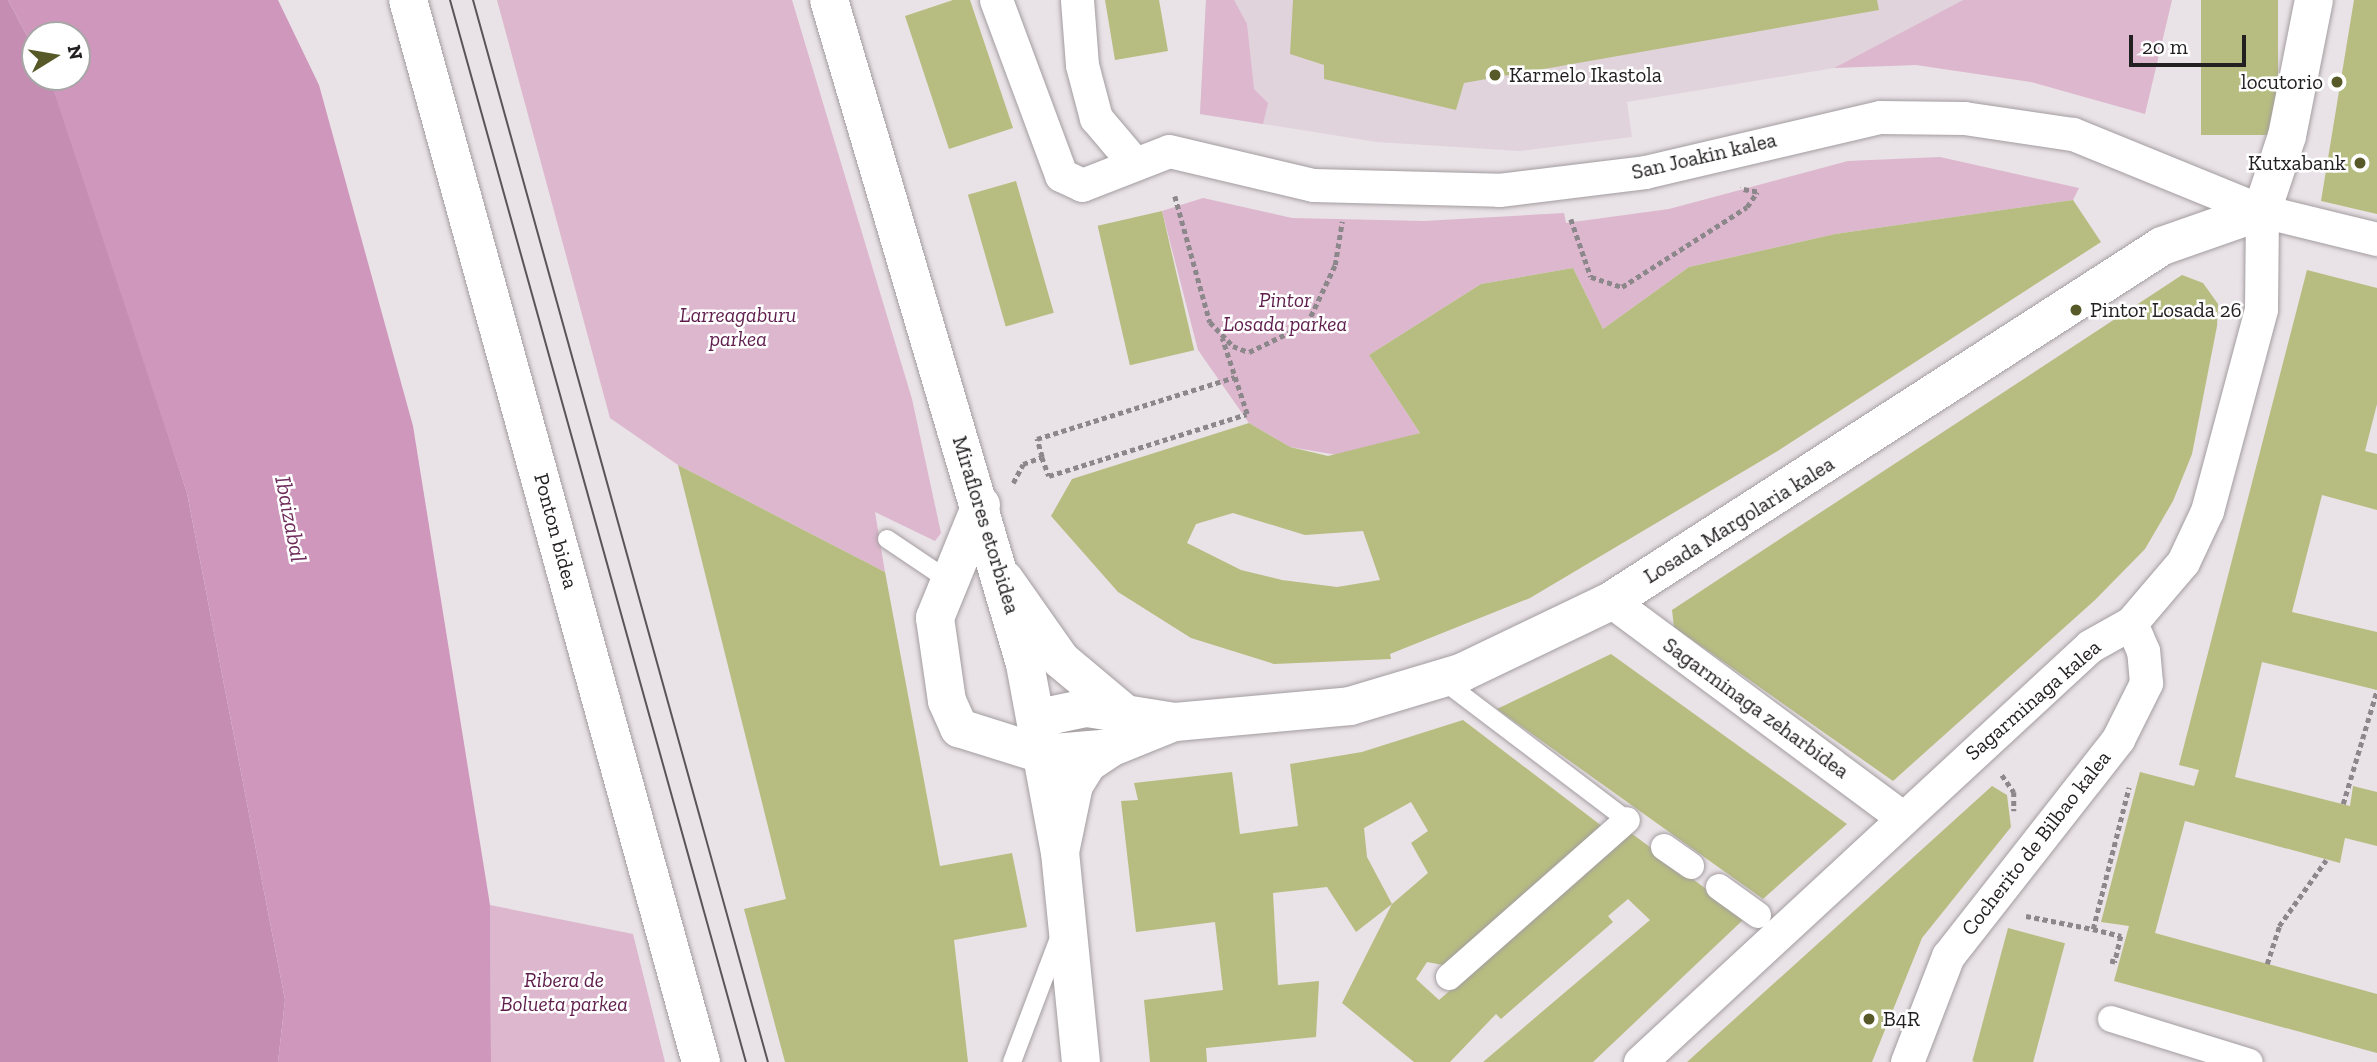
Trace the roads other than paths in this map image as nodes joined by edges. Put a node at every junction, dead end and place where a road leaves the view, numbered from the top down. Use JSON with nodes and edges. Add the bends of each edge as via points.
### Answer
{"nodes":[{"id":1,"x":408,"y":0,"type":"edge"},
{"id":2,"x":829,"y":0,"type":"edge"},
{"id":3,"x":996,"y":0,"type":"edge"},
{"id":4,"x":1077,"y":0,"type":"edge"},
{"id":5,"x":2314,"y":0,"type":"edge"},
{"id":6,"x":1135,"y":164,"type":"junction"},
{"id":7,"x":2262,"y":211,"type":"junction"},
{"id":8,"x":2377,"y":239,"type":"edge"},
{"id":9,"x":996,"y":495,"type":"junction"},
{"id":10,"x":887,"y":539,"type":"dead end"},
{"id":11,"x":1004,"y":579,"type":"junction"},
{"id":12,"x":948,"y":580,"type":"junction"},
{"id":13,"x":1611,"y":601,"type":"junction"},
{"id":14,"x":2131,"y":623,"type":"junction"},
{"id":15,"x":1441,"y":679,"type":"junction"},
{"id":16,"x":1120,"y":733,"type":"junction"},
{"id":17,"x":1040,"y":740,"type":"junction"},
{"id":18,"x":1901,"y":816,"type":"junction"},
{"id":19,"x":1628,"y":820,"type":"joint"},
{"id":20,"x":1664,"y":847,"type":"dead end"},
{"id":21,"x":1060,"y":852,"type":"junction"},
{"id":22,"x":1691,"y":866,"type":"dead end"},
{"id":23,"x":1719,"y":887,"type":"dead end"},
{"id":24,"x":1068,"y":915,"type":"junction"},
{"id":25,"x":1758,"y":915,"type":"dead end"},
{"id":26,"x":1449,"y":977,"type":"dead end"},
{"id":27,"x":2110,"y":1019,"type":"dead end"},
{"id":28,"x":701,"y":1062,"type":"edge"},
{"id":29,"x":1012,"y":1062,"type":"edge"},
{"id":30,"x":1081,"y":1062,"type":"edge"},
{"id":31,"x":1640,"y":1062,"type":"edge"},
{"id":32,"x":1907,"y":1062,"type":"edge"},
{"id":33,"x":2250,"y":1062,"type":"edge"}],
"edges":[{"from":1,"to":28,"type":"street","name":"Ponton bidea"},
{"from":2,"to":9,"type":"street","name":"Miraflores etorbidea","via":[[916,301]]},
{"from":3,"to":6,"type":"street","name":"San Joakin kalea","via":[[1061,175],[1082,185]]},
{"from":4,"to":6,"type":"street","via":[[1082,65],[1096,118]]},
{"from":5,"to":7,"type":"street","name":"Sagarminaga kalea","via":[[2287,136]]},
{"from":6,"to":7,"type":"street","name":"San Joakin kalea","via":[[1169,151],[1348,188],[1460,191],[1563,184],[1646,172],[1880,117],[1964,118],[2073,134]]},
{"from":7,"to":8,"type":"street","name":"San Joakin kalea"},
{"from":7,"to":13,"type":"street","name":"Losada Margolaria kalea","via":[[2162,246]]},
{"from":7,"to":14,"type":"street","name":"Sagarminaga kalea","via":[[2261,309],[2207,511],[2183,562]]},
{"from":9,"to":11,"type":"street","name":"Miraflores etorbidea"},
{"from":9,"to":12,"type":"street","name":"Losada Margolaria kalea"},
{"from":10,"to":12,"type":"lane"},
{"from":11,"to":16,"type":"street"},
{"from":11,"to":17,"type":"street","name":"Miraflores etorbidea"},
{"from":12,"to":17,"type":"street","name":"Losada Margolaria kalea","via":[[935,618],[947,701],[959,728]]},
{"from":13,"to":15,"type":"street","name":"Losada Margolaria kalea","via":[[1542,638]]},
{"from":13,"to":18,"type":"street","name":"Sagarminaga zeharbidea"},
{"from":14,"to":18,"type":"street","name":"Sagarminaga kalea","via":[[2090,646]]},
{"from":14,"to":32,"type":"street","name":"Cocherito de Bilbao kalea","via":[[2143,651],[2146,682],[2118,739],[1948,956]]},
{"from":15,"to":16,"type":"street","name":"Losada Margolaria kalea","via":[[1350,706],[1175,722]]},
{"from":15,"to":19,"type":"lane"},
{"from":16,"to":17,"type":"street","name":"Losada Margolaria kalea"},
{"from":16,"to":21,"type":"street","via":[[1087,763],[1074,785]]},
{"from":17,"to":21,"type":"street","name":"Miraflores etorbidea"},
{"from":18,"to":31,"type":"street","name":"Sagarminaga kalea"},
{"from":19,"to":26,"type":"street"},
{"from":20,"to":22,"type":"street"},
{"from":21,"to":24,"type":"street","name":"Miraflores etorbidea"},
{"from":23,"to":25,"type":"street"},
{"from":24,"to":29,"type":"lane"},
{"from":24,"to":30,"type":"street","name":"Miraflores etorbidea"},
{"from":27,"to":33,"type":"street"}]}
